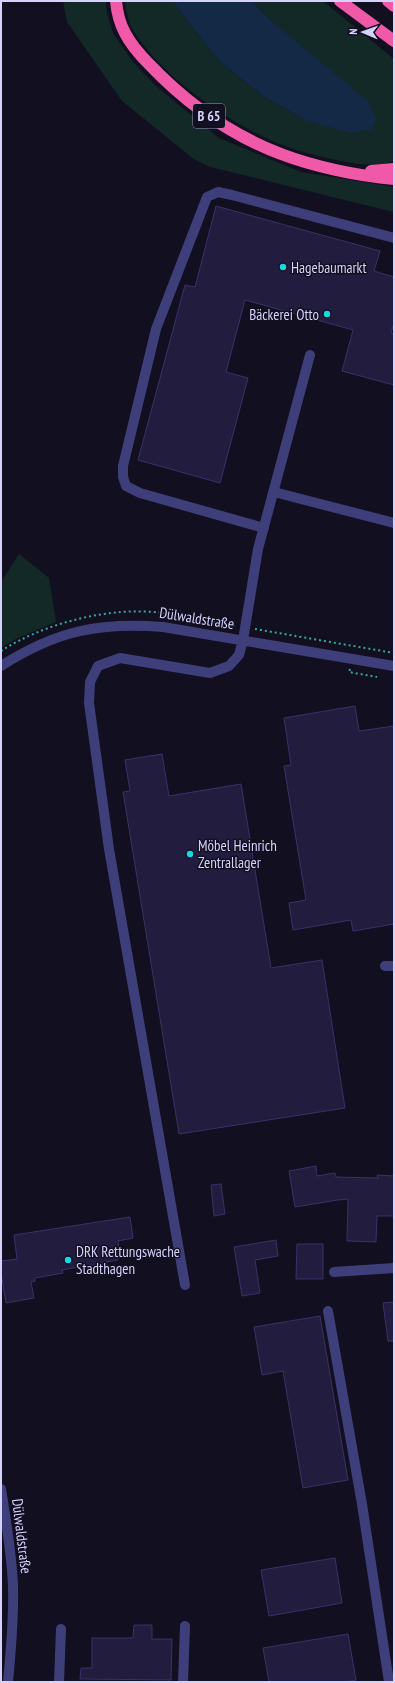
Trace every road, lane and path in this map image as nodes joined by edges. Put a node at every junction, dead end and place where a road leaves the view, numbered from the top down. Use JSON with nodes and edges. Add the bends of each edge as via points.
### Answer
{"nodes":[{"id":1,"x":116,"y":1,"type":"edge"},
{"id":2,"x":340,"y":1,"type":"edge"},
{"id":3,"x":388,"y":1,"type":"edge"},
{"id":4,"x":394,"y":6,"type":"edge"},
{"id":5,"x":394,"y":41,"type":"edge"},
{"id":6,"x":394,"y":169,"type":"edge"},
{"id":7,"x":350,"y":172,"type":"junction"},
{"id":8,"x":394,"y":179,"type":"edge"},
{"id":9,"x":394,"y":238,"type":"edge"},
{"id":10,"x":310,"y":355,"type":"dead end"},
{"id":11,"x":274,"y":492,"type":"junction"},
{"id":12,"x":394,"y":523,"type":"edge"},
{"id":13,"x":264,"y":528,"type":"junction"},
{"id":14,"x":243,"y":640,"type":"junction"},
{"id":15,"x":1,"y":666,"type":"edge"},
{"id":16,"x":394,"y":666,"type":"edge"},
{"id":17,"x":394,"y":1268,"type":"edge"},
{"id":18,"x":334,"y":1272,"type":"dead end"},
{"id":19,"x":185,"y":1285,"type":"dead end"},
{"id":20,"x":328,"y":1311,"type":"dead end"},
{"id":21,"x":1,"y":1489,"type":"edge"},
{"id":22,"x":185,"y":1626,"type":"dead end"},
{"id":23,"x":61,"y":1629,"type":"dead end"},
{"id":24,"x":8,"y":1682,"type":"edge"},
{"id":25,"x":59,"y":1682,"type":"edge"},
{"id":26,"x":183,"y":1682,"type":"edge"},
{"id":27,"x":389,"y":1682,"type":"edge"}],
"edges":[{"from":1,"to":7,"type":"highway","number":"B 65","via":[[124,33],[137,51],[183,96],[213,119],[281,154]]},
{"from":2,"to":5,"type":"highway"},
{"from":3,"to":4,"type":"highway"},
{"from":6,"to":7,"type":"highway","number":"B 65"},
{"from":7,"to":8,"type":"highway","number":"B 65"},
{"from":9,"to":13,"type":"street","via":[[232,195],[218,192],[207,197],[156,329],[123,466],[123,477],[126,486],[140,493]]},
{"from":10,"to":11,"type":"street"},
{"from":11,"to":12,"type":"street"},
{"from":11,"to":13,"type":"street"},
{"from":13,"to":14,"type":"street","via":[[258,549]]},
{"from":14,"to":15,"type":"street","name":"Dülwaldstraße","via":[[163,627],[106,626],[54,638],[24,651]]},
{"from":14,"to":16,"type":"street","name":"Dülwaldstraße"},
{"from":14,"to":19,"type":"street","via":[[239,655],[229,666],[210,672],[120,658],[98,666],[90,682],[89,702],[109,849]]},
{"from":17,"to":18,"type":"street"},
{"from":20,"to":27,"type":"street","via":[[362,1504]]},
{"from":21,"to":24,"type":"street","name":"Dülwaldstraße","via":[[10,1542],[13,1586]]},
{"from":22,"to":26,"type":"street"},
{"from":23,"to":25,"type":"street"}]}
